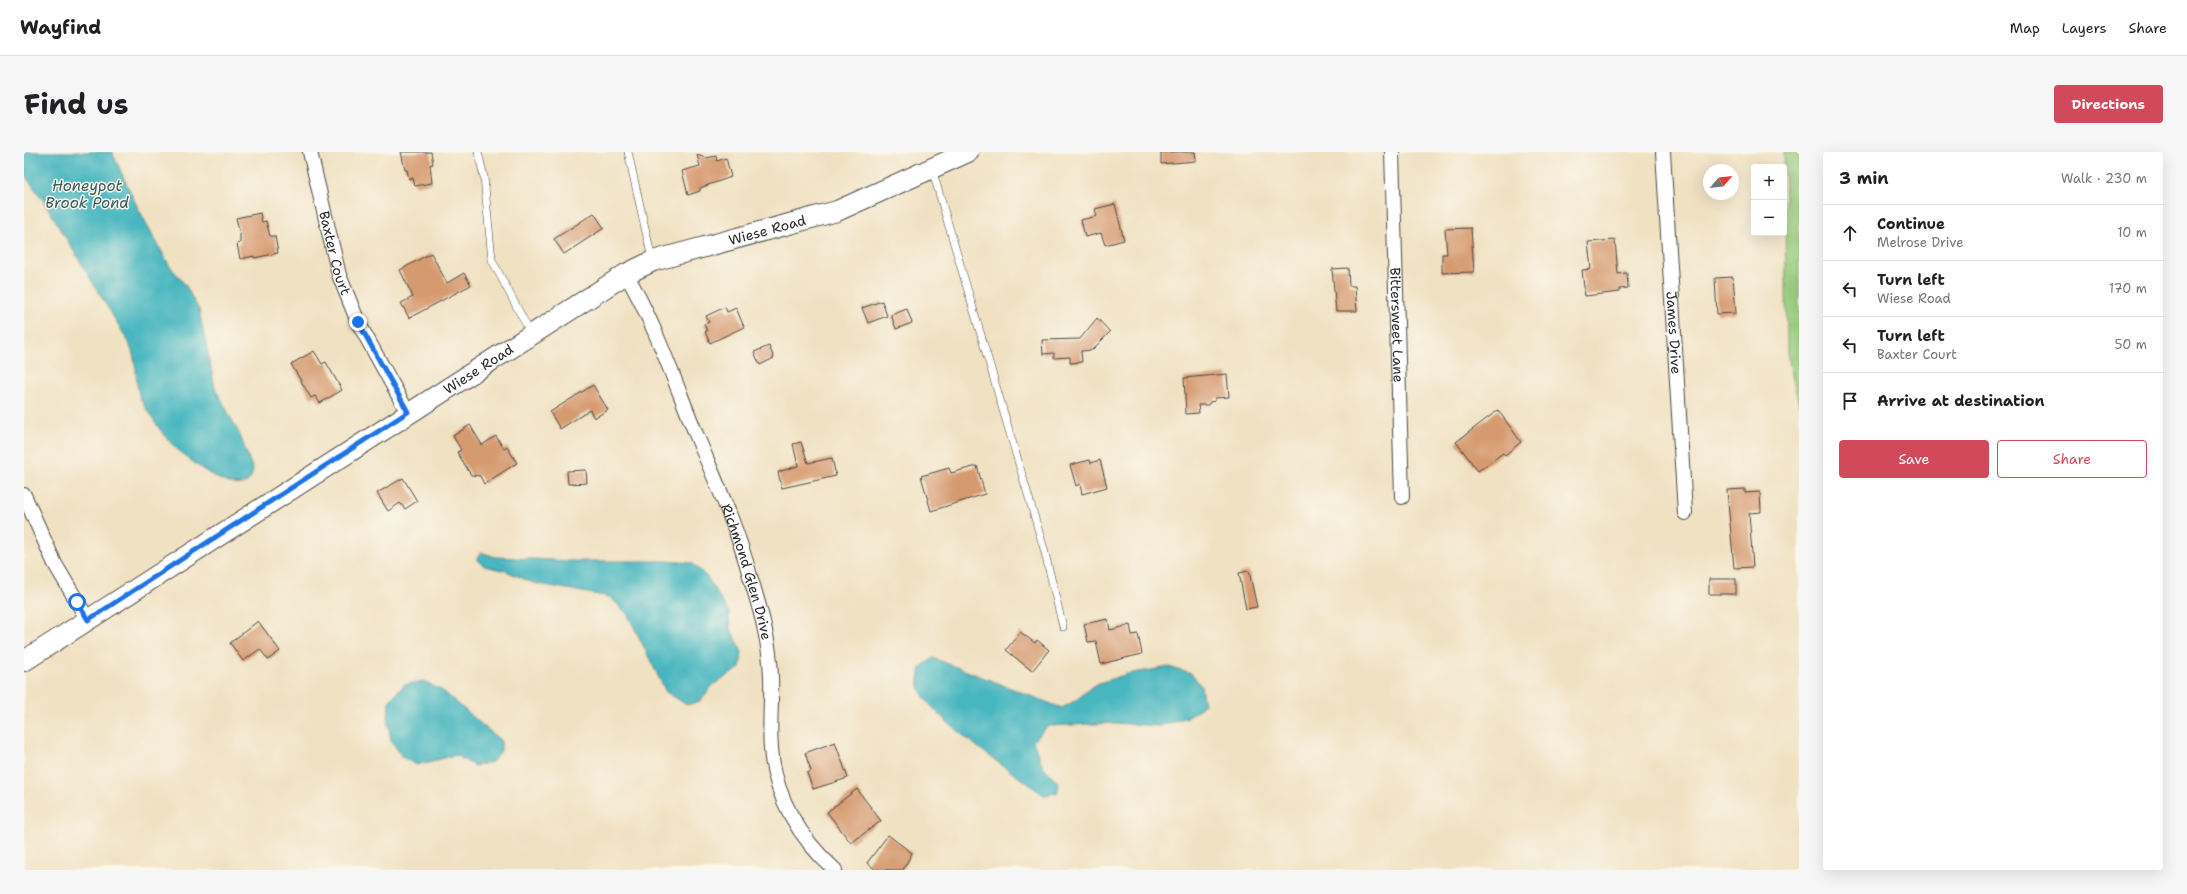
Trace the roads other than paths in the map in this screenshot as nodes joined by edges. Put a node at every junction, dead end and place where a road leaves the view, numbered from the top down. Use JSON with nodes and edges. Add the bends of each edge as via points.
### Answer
{"nodes":[{"id":1,"x":310,"y":152,"type":"edge"},
{"id":2,"x":478,"y":152,"type":"edge"},
{"id":3,"x":628,"y":152,"type":"edge"},
{"id":4,"x":968,"y":152,"type":"edge"},
{"id":5,"x":1392,"y":152,"type":"edge"},
{"id":6,"x":1663,"y":152,"type":"edge"},
{"id":7,"x":932,"y":169,"type":"junction"},
{"id":8,"x":653,"y":261,"type":"junction"},
{"id":9,"x":626,"y":274,"type":"junction"},
{"id":10,"x":531,"y":334,"type":"junction"},
{"id":11,"x":408,"y":412,"type":"junction"},
{"id":12,"x":24,"y":495,"type":"edge"},
{"id":13,"x":1402,"y":497,"type":"dead end"},
{"id":14,"x":1685,"y":513,"type":"dead end"},
{"id":15,"x":88,"y":620,"type":"junction"},
{"id":16,"x":1063,"y":627,"type":"dead end"},
{"id":17,"x":24,"y":661,"type":"edge"},
{"id":18,"x":835,"y":870,"type":"edge"}],
"edges":[{"from":1,"to":11,"type":"street","name":"Baxter Court","via":[[339,275],[358,322]]},
{"from":2,"to":10,"type":"lane","via":[[484,177],[492,260]]},
{"from":3,"to":8,"type":"lane"},
{"from":4,"to":7,"type":"street","name":"Wiese Road"},
{"from":5,"to":13,"type":"street","name":"Bittersweet Lane"},
{"from":6,"to":14,"type":"street","name":"James Drive"},
{"from":7,"to":8,"type":"street","name":"Wiese Road","via":[[837,212]]},
{"from":7,"to":16,"type":"lane","via":[[1044,549]]},
{"from":8,"to":9,"type":"street","name":"Wiese Road"},
{"from":9,"to":10,"type":"street","name":"Wiese Road"},
{"from":9,"to":18,"type":"street","name":"Richmond Glen Drive","via":[[639,296],[664,355],[750,574],[766,637],[771,676],[771,749],[776,778],[788,810],[806,840]]},
{"from":10,"to":11,"type":"street","name":"Wiese Road"},
{"from":11,"to":15,"type":"street","name":"Wiese Road"},
{"from":12,"to":15,"type":"street","via":[[55,564]]},
{"from":15,"to":17,"type":"street","name":"Wiese Road"}]}
